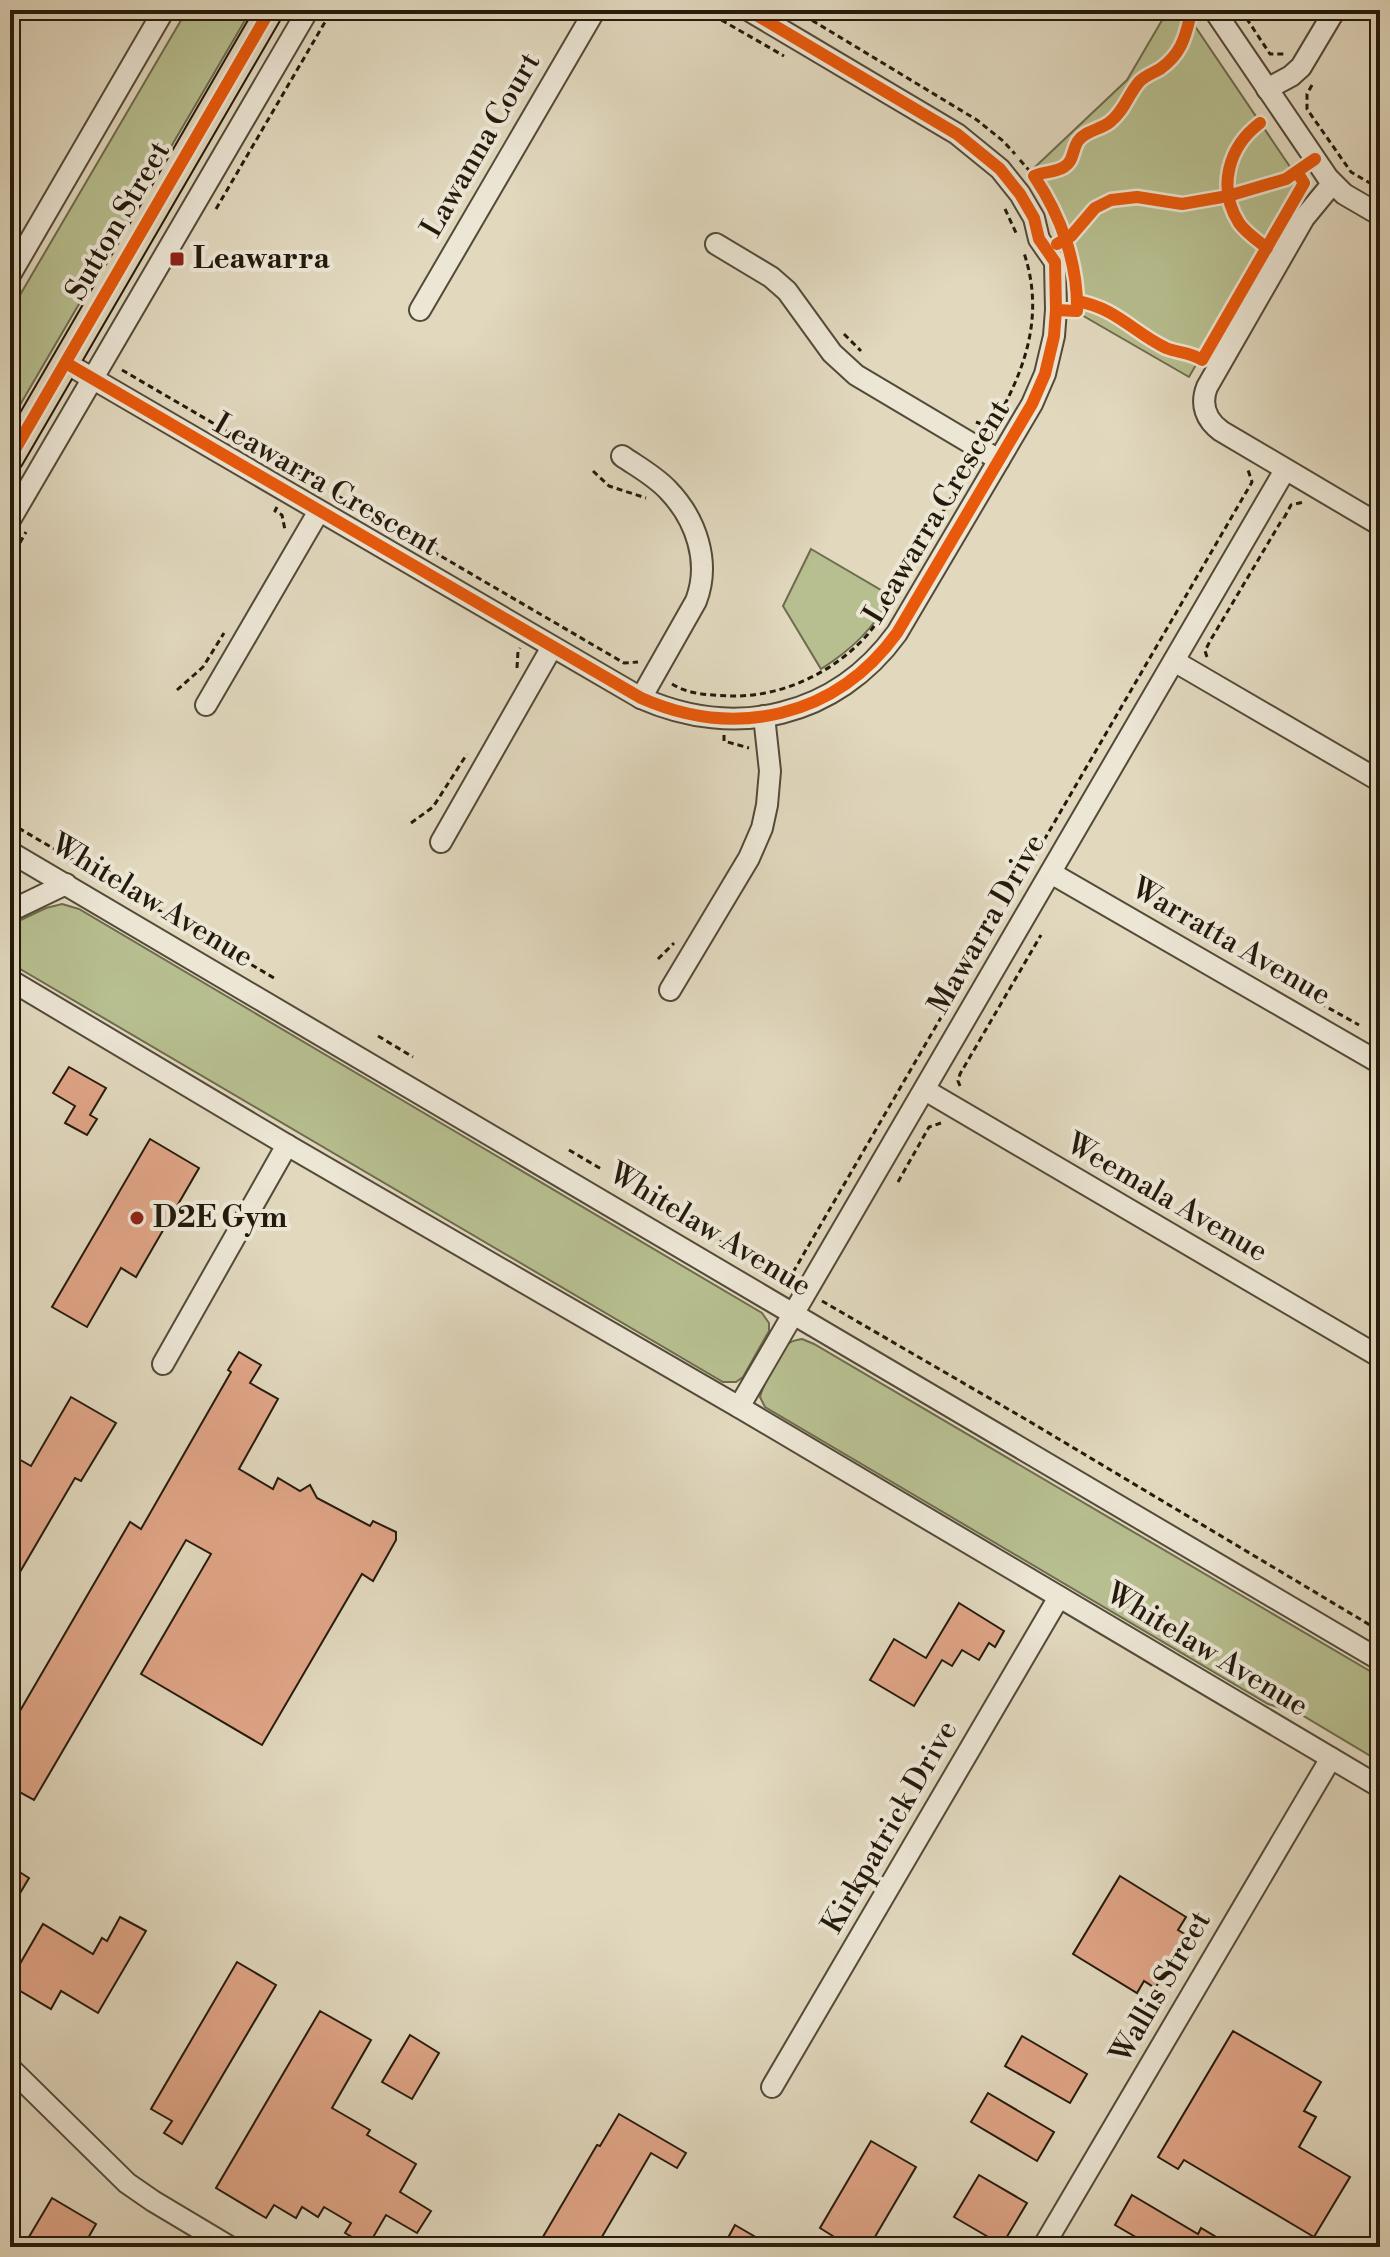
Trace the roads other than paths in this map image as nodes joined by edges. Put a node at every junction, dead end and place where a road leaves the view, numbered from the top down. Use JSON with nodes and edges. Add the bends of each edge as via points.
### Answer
{"nodes":[{"id":1,"x":164,"y":10,"type":"edge"},
{"id":2,"x":270,"y":10,"type":"edge"},
{"id":3,"x":308,"y":10,"type":"edge"},
{"id":4,"x":595,"y":10,"type":"edge"},
{"id":5,"x":748,"y":10,"type":"edge"},
{"id":6,"x":1214,"y":10,"type":"edge"},
{"id":7,"x":1335,"y":10,"type":"edge"},
{"id":8,"x":1267,"y":89,"type":"junction"},
{"id":9,"x":1332,"y":184,"type":"junction"},
{"id":10,"x":1380,"y":215,"type":"edge"},
{"id":11,"x":716,"y":244,"type":"dead end"},
{"id":12,"x":10,"y":275,"type":"edge"},
{"id":13,"x":420,"y":310,"type":"dead end"},
{"id":14,"x":66,"y":363,"type":"junction"},
{"id":15,"x":92,"y":378,"type":"junction"},
{"id":16,"x":622,"y":456,"type":"dead end"},
{"id":17,"x":10,"y":458,"type":"edge"},
{"id":18,"x":999,"y":460,"type":"junction"},
{"id":19,"x":1285,"y":470,"type":"junction"},
{"id":20,"x":319,"y":511,"type":"junction"},
{"id":21,"x":1377,"y":515,"type":"edge"},
{"id":22,"x":10,"y":520,"type":"edge"},
{"id":23,"x":552,"y":647,"type":"junction"},
{"id":24,"x":1174,"y":661,"type":"junction"},
{"id":25,"x":641,"y":698,"type":"junction"},
{"id":26,"x":206,"y":705,"type":"dead end"},
{"id":27,"x":764,"y":716,"type":"junction"},
{"id":28,"x":1380,"y":781,"type":"edge"},
{"id":29,"x":441,"y":842,"type":"dead end"},
{"id":30,"x":10,"y":852,"type":"edge"},
{"id":31,"x":1051,"y":873,"type":"junction"},
{"id":32,"x":66,"y":884,"type":"junction"},
{"id":33,"x":10,"y":911,"type":"edge"},
{"id":34,"x":10,"y":980,"type":"edge"},
{"id":35,"x":670,"y":990,"type":"dead end"},
{"id":36,"x":1380,"y":1063,"type":"edge"},
{"id":37,"x":925,"y":1090,"type":"junction"},
{"id":38,"x":287,"y":1145,"type":"junction"},
{"id":39,"x":793,"y":1314,"type":"junction"},
{"id":40,"x":1380,"y":1357,"type":"edge"},
{"id":41,"x":163,"y":1364,"type":"dead end"},
{"id":42,"x":739,"y":1407,"type":"junction"},
{"id":43,"x":1059,"y":1597,"type":"junction"},
{"id":44,"x":1380,"y":1660,"type":"edge"},
{"id":45,"x":1331,"y":1758,"type":"junction"},
{"id":46,"x":1380,"y":1787,"type":"edge"},
{"id":47,"x":10,"y":2068,"type":"edge"},
{"id":48,"x":772,"y":2087,"type":"dead end"},
{"id":49,"x":230,"y":2247,"type":"edge"},
{"id":50,"x":1043,"y":2247,"type":"edge"}],
"edges":[{"from":1,"to":12,"type":"street"},
{"from":2,"to":14,"type":"main road","name":"Sutton Street"},
{"from":3,"to":15,"type":"street","name":"Sutton Street"},
{"from":4,"to":13,"type":"street","name":"Lawanna Court"},
{"from":5,"to":18,"type":"street","name":"Leawarra Crescent","via":[[950,129],[1000,169],[1034,218],[1039,239],[1055,262],[1055,323],[1041,384]]},
{"from":6,"to":8,"type":"street"},
{"from":7,"to":8,"type":"street","via":[[1298,70]]},
{"from":8,"to":9,"type":"street"},
{"from":9,"to":10,"type":"street"},
{"from":9,"to":19,"type":"street","via":[[1304,218],[1204,394],[1205,411],[1216,428]]},
{"from":11,"to":18,"type":"street","via":[[787,291],[832,353],[856,375]]},
{"from":14,"to":15,"type":"street","name":"Leawarra Crescent"},
{"from":14,"to":17,"type":"main road","name":"Sutton Street"},
{"from":15,"to":20,"type":"street","name":"Leawarra Crescent"},
{"from":15,"to":22,"type":"street","name":"Sutton Street"},
{"from":16,"to":25,"type":"street","via":[[673,495],[693,525],[702,561],[696,601],[646,668]]},
{"from":18,"to":27,"type":"street","name":"Leawarra Crescent","via":[[883,651],[833,692]]},
{"from":19,"to":21,"type":"street"},
{"from":19,"to":24,"type":"street","name":"Mawarra Drive"},
{"from":20,"to":23,"type":"street","name":"Leawarra Crescent"},
{"from":20,"to":26,"type":"street"},
{"from":23,"to":25,"type":"street","name":"Leawarra Crescent"},
{"from":23,"to":29,"type":"street"},
{"from":24,"to":28,"type":"street"},
{"from":24,"to":31,"type":"street","name":"Mawarra Drive"},
{"from":25,"to":27,"type":"street","name":"Leawarra Crescent","via":[[689,715]]},
{"from":27,"to":35,"type":"street","via":[[770,771],[762,828]]},
{"from":30,"to":32,"type":"street","name":"Whitelaw Avenue"},
{"from":31,"to":36,"type":"street","name":"Warratta Avenue"},
{"from":31,"to":37,"type":"street","name":"Mawarra Drive"},
{"from":32,"to":33,"type":"street"},
{"from":32,"to":39,"type":"street","name":"Whitelaw Avenue"},
{"from":34,"to":38,"type":"street","name":"Whitelaw Avenue"},
{"from":37,"to":39,"type":"street","name":"Mawarra Drive","via":[[797,1286]]},
{"from":37,"to":40,"type":"street","name":"Weemala Avenue"},
{"from":38,"to":41,"type":"street"},
{"from":38,"to":42,"type":"street","name":"Whitelaw Avenue"},
{"from":39,"to":42,"type":"street","name":"Mawarra Drive"},
{"from":39,"to":44,"type":"street","name":"Whitelaw Avenue"},
{"from":42,"to":43,"type":"street","name":"Whitelaw Avenue"},
{"from":43,"to":45,"type":"street","name":"Whitelaw Avenue"},
{"from":43,"to":48,"type":"street","name":"Kirkpatrick Drive"},
{"from":45,"to":46,"type":"street","name":"Whitelaw Avenue"},
{"from":45,"to":50,"type":"street","name":"Wallis Street"},
{"from":47,"to":49,"type":"street","via":[[127,2183]]}]}
